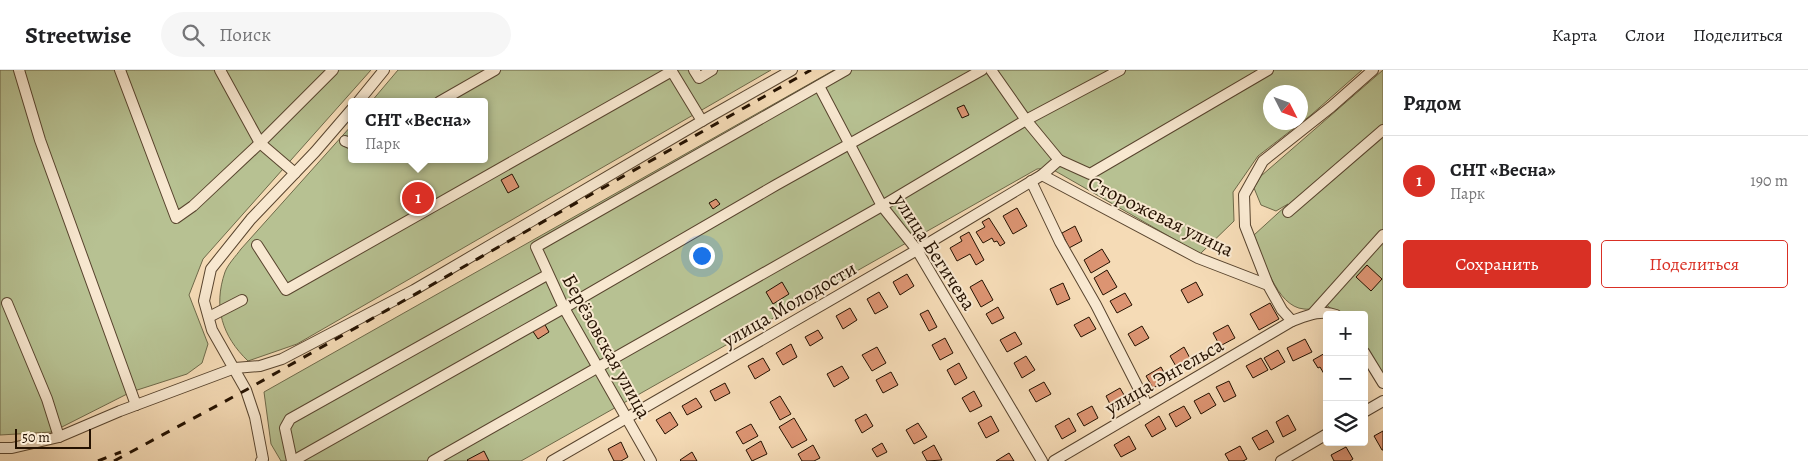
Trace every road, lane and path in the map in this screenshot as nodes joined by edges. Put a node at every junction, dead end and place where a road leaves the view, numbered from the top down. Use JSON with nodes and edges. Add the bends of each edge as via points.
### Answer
{"nodes":[{"id":1,"x":19,"y":70,"type":"edge"},
{"id":2,"x":120,"y":70,"type":"edge"},
{"id":3,"x":220,"y":70,"type":"edge"},
{"id":4,"x":332,"y":70,"type":"edge"},
{"id":5,"x":384,"y":70,"type":"edge"},
{"id":6,"x":495,"y":70,"type":"edge"},
{"id":7,"x":694,"y":70,"type":"edge"},
{"id":8,"x":712,"y":70,"type":"edge"},
{"id":9,"x":792,"y":70,"type":"edge"},
{"id":10,"x":846,"y":70,"type":"edge"},
{"id":11,"x":982,"y":70,"type":"edge"},
{"id":12,"x":992,"y":70,"type":"edge"},
{"id":13,"x":1120,"y":70,"type":"edge"},
{"id":14,"x":1268,"y":70,"type":"edge"},
{"id":15,"x":1373,"y":70,"type":"edge"},
{"id":16,"x":672,"y":71,"type":"edge"},
{"id":17,"x":819,"y":86,"type":"junction"},
{"id":18,"x":361,"y":98,"type":"edge"},
{"id":19,"x":446,"y":98,"type":"edge"},
{"id":20,"x":348,"y":114,"type":"edge"},
{"id":21,"x":1026,"y":120,"type":"junction"},
{"id":22,"x":702,"y":121,"type":"junction"},
{"id":23,"x":1383,"y":130,"type":"edge"},
{"id":24,"x":260,"y":143,"type":"junction"},
{"id":25,"x":851,"y":144,"type":"junction"},
{"id":26,"x":1060,"y":160,"type":"junction"},
{"id":27,"x":295,"y":173,"type":"junction"},
{"id":28,"x":1042,"y":175,"type":"junction"},
{"id":29,"x":1031,"y":181,"type":"junction"},
{"id":30,"x":882,"y":206,"type":"junction"},
{"id":31,"x":1288,"y":212,"type":"dead end"},
{"id":32,"x":1383,"y":235,"type":"edge"},
{"id":33,"x":257,"y":245,"type":"dead end"},
{"id":34,"x":917,"y":250,"type":"junction"},
{"id":35,"x":547,"y":275,"type":"junction"},
{"id":36,"x":1268,"y":284,"type":"junction"},
{"id":37,"x":242,"y":300,"type":"dead end"},
{"id":38,"x":7,"y":303,"type":"dead end"},
{"id":39,"x":564,"y":308,"type":"junction"},
{"id":40,"x":1323,"y":312,"type":"edge"},
{"id":41,"x":1314,"y":313,"type":"junction"},
{"id":42,"x":209,"y":317,"type":"junction"},
{"id":43,"x":1292,"y":321,"type":"junction"},
{"id":44,"x":1366,"y":356,"type":"edge"},
{"id":45,"x":235,"y":368,"type":"junction"},
{"id":46,"x":597,"y":368,"type":"junction"},
{"id":47,"x":1383,"y":383,"type":"edge"},
{"id":48,"x":1383,"y":401,"type":"edge"},
{"id":49,"x":136,"y":405,"type":"junction"},
{"id":50,"x":1147,"y":405,"type":"junction"},
{"id":51,"x":1368,"y":410,"type":"edge"},
{"id":52,"x":626,"y":418,"type":"junction"},
{"id":53,"x":1323,"y":436,"type":"edge"},
{"id":54,"x":59,"y":437,"type":"junction"},
{"id":55,"x":0,"y":448,"type":"edge"},
{"id":56,"x":263,"y":460,"type":"edge"},
{"id":57,"x":292,"y":461,"type":"edge"},
{"id":58,"x":433,"y":461,"type":"edge"},
{"id":59,"x":552,"y":461,"type":"edge"},
{"id":60,"x":652,"y":461,"type":"edge"},
{"id":61,"x":1042,"y":461,"type":"edge"},
{"id":62,"x":1054,"y":461,"type":"edge"},
{"id":63,"x":1281,"y":461,"type":"edge"}],
"edges":[{"from":1,"to":49,"type":"street","via":[[40,140]]},
{"from":2,"to":24,"type":"street","via":[[176,218]]},
{"from":3,"to":24,"type":"street"},
{"from":4,"to":24,"type":"street"},
{"from":5,"to":18,"type":"street"},
{"from":6,"to":19,"type":"street"},
{"from":7,"to":8,"type":"street","via":[[699,78]]},
{"from":9,"to":22,"type":"street"},
{"from":10,"to":17,"type":"street"},
{"from":11,"to":25,"type":"street"},
{"from":12,"to":21,"type":"street"},
{"from":13,"to":21,"type":"street"},
{"from":14,"to":26,"type":"street","via":[[1090,174]]},
{"from":15,"to":36,"type":"street","via":[[1263,162],[1244,195],[1245,226]]},
{"from":16,"to":22,"type":"street"},
{"from":16,"to":33,"type":"street","via":[[286,290]]},
{"from":17,"to":25,"type":"street","name":"улица Бегичева"},
{"from":17,"to":35,"type":"street","name":"Берёзовская улица","via":[[536,246]]},
{"from":20,"to":27,"type":"street"},
{"from":21,"to":26,"type":"street"},
{"from":21,"to":30,"type":"street"},
{"from":22,"to":45,"type":"street","via":[[414,290],[282,359],[260,366]]},
{"from":23,"to":31,"type":"street"},
{"from":24,"to":27,"type":"street"},
{"from":25,"to":30,"type":"street","name":"улица Бегичева"},
{"from":25,"to":39,"type":"street"},
{"from":26,"to":28,"type":"street","name":"улица Молодости"},
{"from":27,"to":42,"type":"street","via":[[251,219],[211,269],[204,301]]},
{"from":28,"to":29,"type":"street","name":"улица Молодости"},
{"from":28,"to":36,"type":"street","name":"Сторожевая улица","via":[[1198,258]]},
{"from":29,"to":34,"type":"street","name":"улица Молодости"},
{"from":29,"to":50,"type":"street"},
{"from":30,"to":34,"type":"street","name":"улица Бегичева"},
{"from":30,"to":46,"type":"street"},
{"from":32,"to":41,"type":"street"},
{"from":34,"to":52,"type":"street","name":"улица Молодости"},
{"from":34,"to":61,"type":"street","name":"улица Бегичева"},
{"from":35,"to":39,"type":"street","name":"Берёзовская улица"},
{"from":35,"to":57,"type":"street","via":[[290,420],[285,428]]},
{"from":36,"to":43,"type":"street"},
{"from":37,"to":42,"type":"street"},
{"from":38,"to":54,"type":"street","via":[[47,399]]},
{"from":39,"to":46,"type":"street","name":"Берёзовская улица"},
{"from":39,"to":57,"type":"street"},
{"from":40,"to":41,"type":"street"},
{"from":41,"to":43,"type":"street"},
{"from":42,"to":45,"type":"street","via":[[212,330]]},
{"from":43,"to":50,"type":"street","name":"улица Энгельса"},
{"from":44,"to":47,"type":"street"},
{"from":45,"to":49,"type":"street"},
{"from":45,"to":56,"type":"street","via":[[255,417]]},
{"from":46,"to":52,"type":"street","name":"Берёзовская улица"},
{"from":46,"to":58,"type":"street"},
{"from":48,"to":51,"type":"street"},
{"from":49,"to":54,"type":"street"},
{"from":50,"to":62,"type":"street","name":"улица Энгельса"},
{"from":52,"to":59,"type":"street","name":"улица Молодости"},
{"from":52,"to":60,"type":"street","name":"Берёзовская улица"},
{"from":53,"to":63,"type":"street"},
{"from":54,"to":55,"type":"street"}]}
